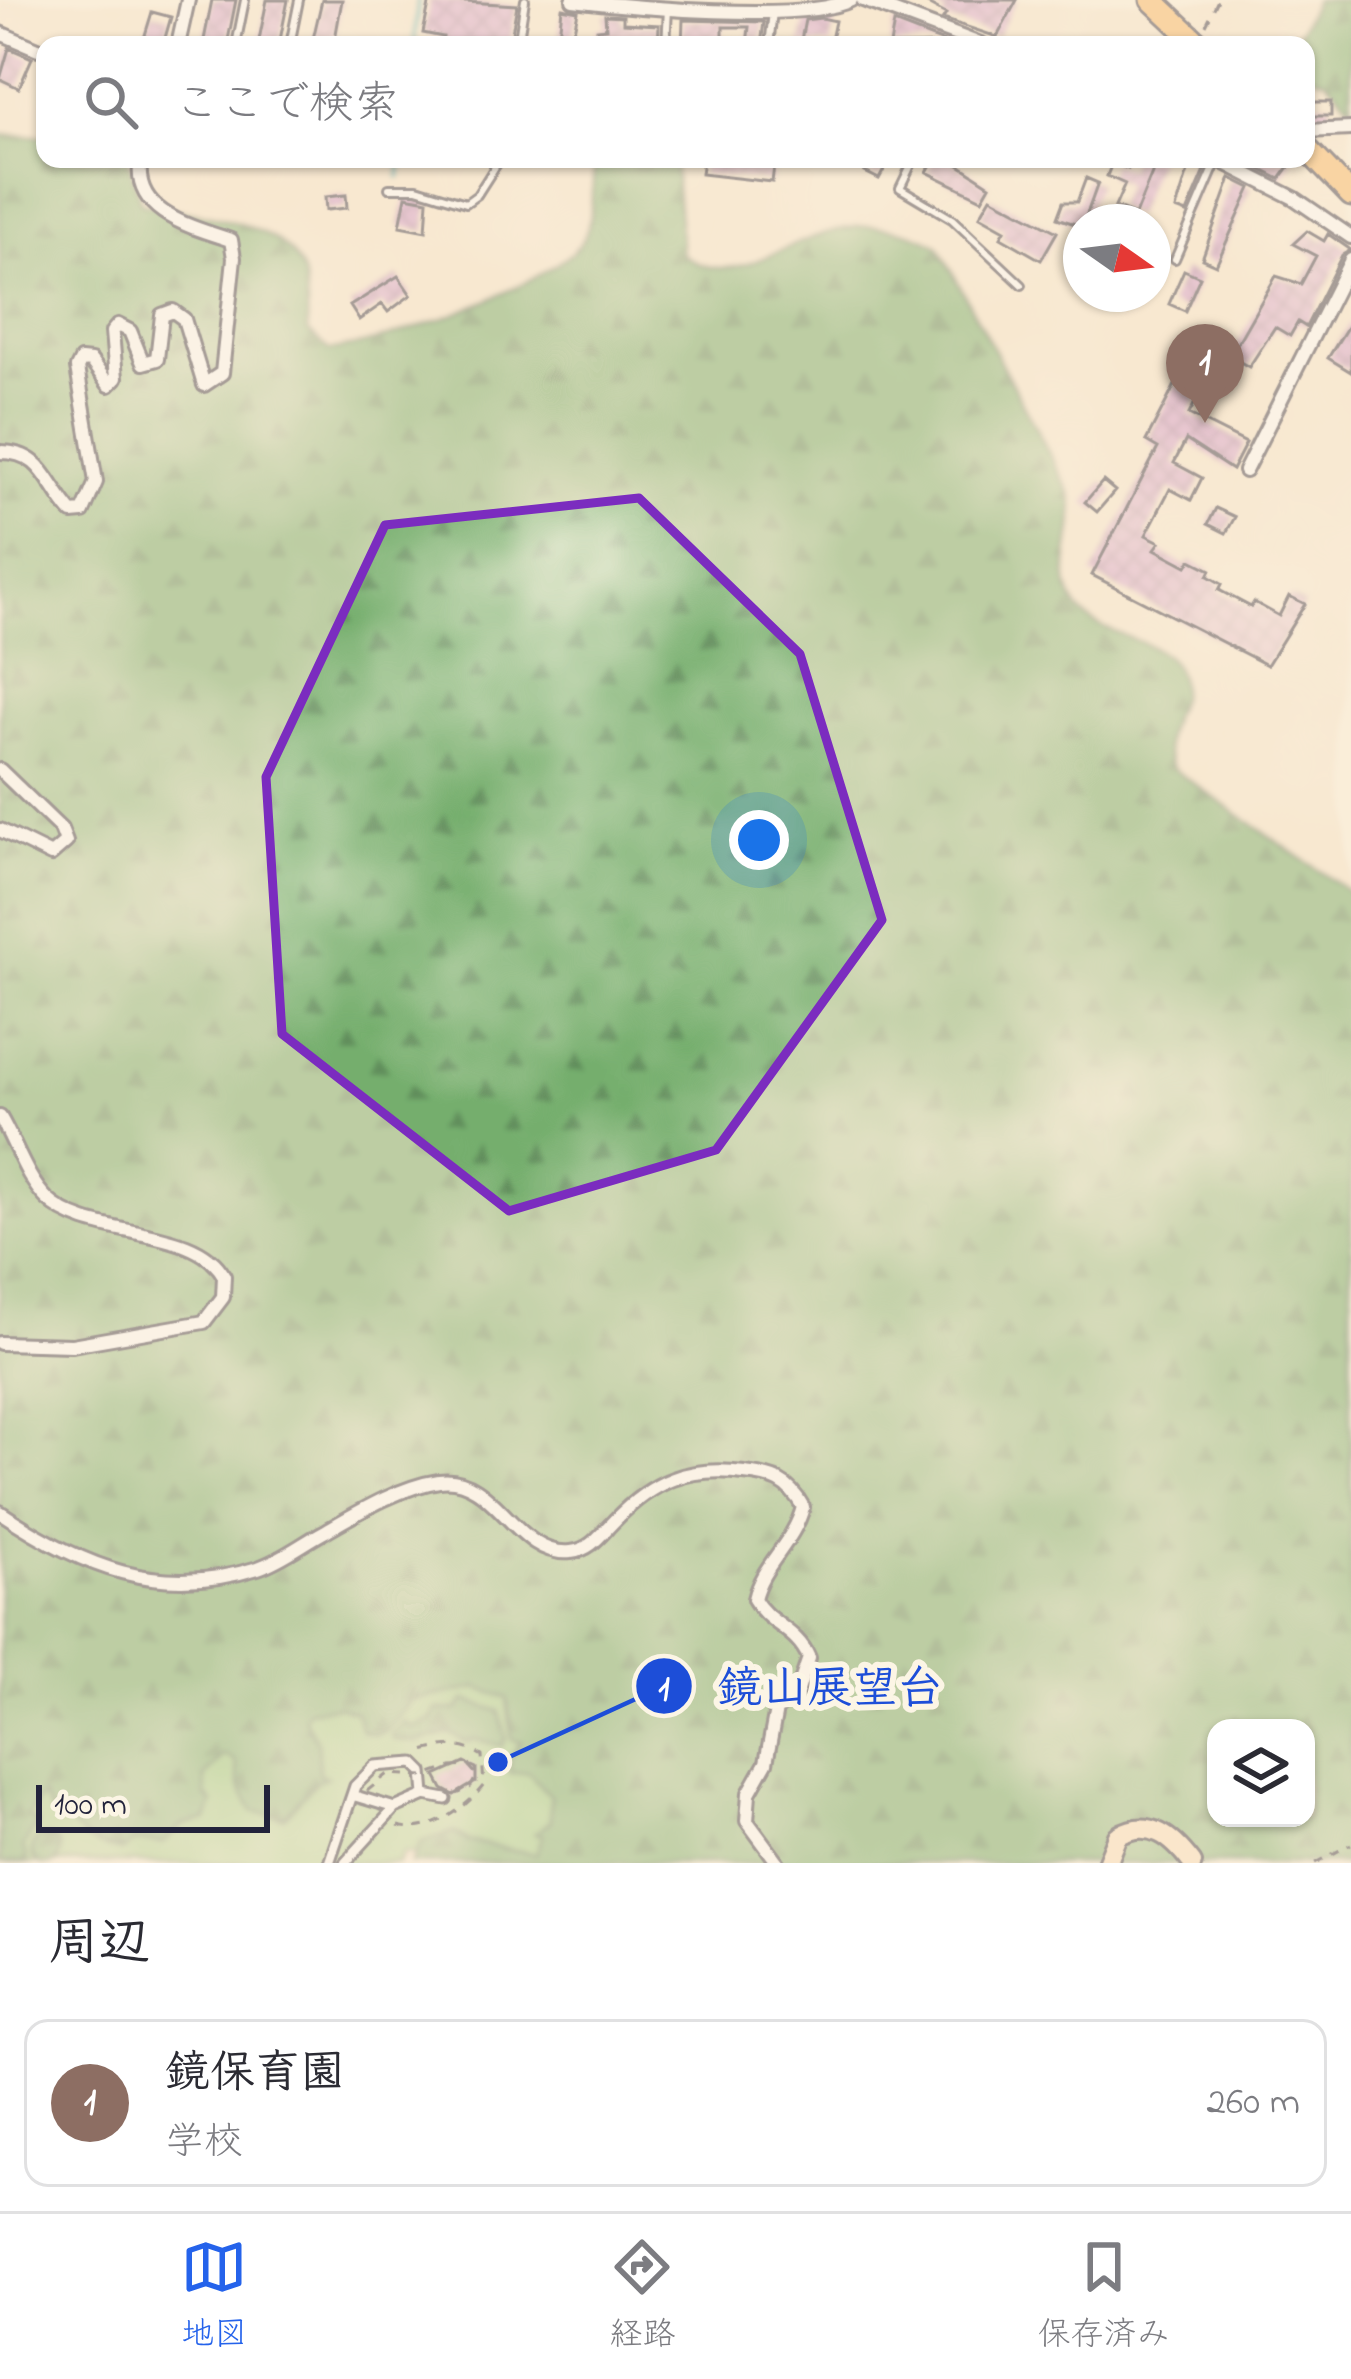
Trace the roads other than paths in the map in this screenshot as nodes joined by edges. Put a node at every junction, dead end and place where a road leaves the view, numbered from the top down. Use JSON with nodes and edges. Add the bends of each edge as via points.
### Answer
{"nodes":[{"id":1,"x":188,"y":0,"type":"edge"},
{"id":2,"x":244,"y":0,"type":"edge"},
{"id":3,"x":299,"y":0,"type":"edge"},
{"id":4,"x":525,"y":0,"type":"edge"},
{"id":5,"x":573,"y":0,"type":"edge"},
{"id":6,"x":851,"y":0,"type":"edge"},
{"id":7,"x":863,"y":0,"type":"edge"},
{"id":8,"x":1152,"y":0,"type":"edge"},
{"id":9,"x":668,"y":9,"type":"junction"},
{"id":10,"x":773,"y":9,"type":"junction"},
{"id":11,"x":0,"y":33,"type":"edge"},
{"id":12,"x":180,"y":36,"type":"edge"},
{"id":13,"x":238,"y":36,"type":"edge"},
{"id":14,"x":292,"y":36,"type":"edge"},
{"id":15,"x":519,"y":36,"type":"edge"},
{"id":16,"x":666,"y":36,"type":"edge"},
{"id":17,"x":771,"y":36,"type":"edge"},
{"id":18,"x":951,"y":36,"type":"edge"},
{"id":19,"x":1190,"y":36,"type":"edge"},
{"id":20,"x":36,"y":49,"type":"edge"},
{"id":21,"x":1351,"y":129,"type":"edge"},
{"id":22,"x":1315,"y":130,"type":"edge"},
{"id":23,"x":1315,"y":157,"type":"edge"},
{"id":24,"x":141,"y":168,"type":"edge"},
{"id":25,"x":494,"y":168,"type":"edge"},
{"id":26,"x":910,"y":168,"type":"edge"},
{"id":27,"x":1214,"y":168,"type":"edge"},
{"id":28,"x":1236,"y":168,"type":"edge"},
{"id":29,"x":389,"y":188,"type":"dead end"},
{"id":30,"x":1351,"y":195,"type":"edge"},
{"id":31,"x":1351,"y":237,"type":"edge"},
{"id":32,"x":1175,"y":259,"type":"dead end"},
{"id":33,"x":1351,"y":260,"type":"edge"},
{"id":34,"x":1022,"y":285,"type":"dead end"},
{"id":35,"x":0,"y":452,"type":"edge"},
{"id":36,"x":1245,"y":470,"type":"dead end"},
{"id":37,"x":0,"y":770,"type":"edge"},
{"id":38,"x":0,"y":830,"type":"edge"},
{"id":39,"x":0,"y":1117,"type":"edge"},
{"id":40,"x":0,"y":1343,"type":"edge"},
{"id":41,"x":0,"y":1512,"type":"edge"},
{"id":42,"x":425,"y":1795,"type":"junction"},
{"id":43,"x":352,"y":1796,"type":"junction"},
{"id":44,"x":446,"y":1799,"type":"dead end"},
{"id":45,"x":395,"y":1808,"type":"junction"},
{"id":46,"x":329,"y":1863,"type":"edge"},
{"id":47,"x":345,"y":1863,"type":"edge"},
{"id":48,"x":778,"y":1863,"type":"edge"},
{"id":49,"x":1107,"y":1863,"type":"edge"},
{"id":50,"x":1192,"y":1863,"type":"edge"}],
"edges":[{"from":1,"to":12,"type":"street"},
{"from":2,"to":13,"type":"lane"},
{"from":3,"to":14,"type":"lane"},
{"from":4,"to":15,"type":"lane"},
{"from":5,"to":9,"type":"street"},
{"from":6,"to":10,"type":"street"},
{"from":7,"to":18,"type":"street"},
{"from":8,"to":19,"type":"main road"},
{"from":9,"to":10,"type":"street"},
{"from":9,"to":16,"type":"lane"},
{"from":10,"to":17,"type":"lane"},
{"from":11,"to":20,"type":"street"},
{"from":21,"to":22,"type":"street"},
{"from":23,"to":30,"type":"main road"},
{"from":24,"to":35,"type":"street","via":[[140,186],[159,212],[230,240],[221,373],[204,385],[184,319],[173,311],[162,315],[157,359],[143,363],[130,331],[118,325],[109,385],[81,360],[96,482],[83,512],[63,503],[38,460]]},
{"from":25,"to":29,"type":"lane","via":[[466,203]]},
{"from":26,"to":34,"type":"lane","via":[[900,188],[952,218]]},
{"from":27,"to":32,"type":"lane"},
{"from":28,"to":31,"type":"street"},
{"from":33,"to":36,"type":"street"},
{"from":37,"to":38,"type":"street","via":[[66,842],[51,854]]},
{"from":39,"to":40,"type":"street","via":[[48,1200],[73,1215],[206,1253],[224,1276],[223,1298],[204,1322],[72,1346]]},
{"from":41,"to":48,"type":"street","via":[[59,1552],[146,1579],[260,1568],[372,1505],[440,1480],[466,1484],[522,1533],[570,1552],[592,1545],[653,1486],[680,1474],[709,1468],[774,1477],[794,1489],[803,1507],[754,1599],[801,1638],[809,1658],[798,1690],[776,1710],[766,1763],[749,1793],[747,1821]]},
{"from":42,"to":43,"type":"street","via":[[414,1763],[375,1766]]},
{"from":42,"to":44,"type":"street"},
{"from":42,"to":45,"type":"street"},
{"from":43,"to":45,"type":"street"},
{"from":43,"to":46,"type":"street"},
{"from":45,"to":47,"type":"street"},
{"from":49,"to":50,"type":"main road","via":[[1118,1836],[1148,1828],[1164,1833]]}]}
